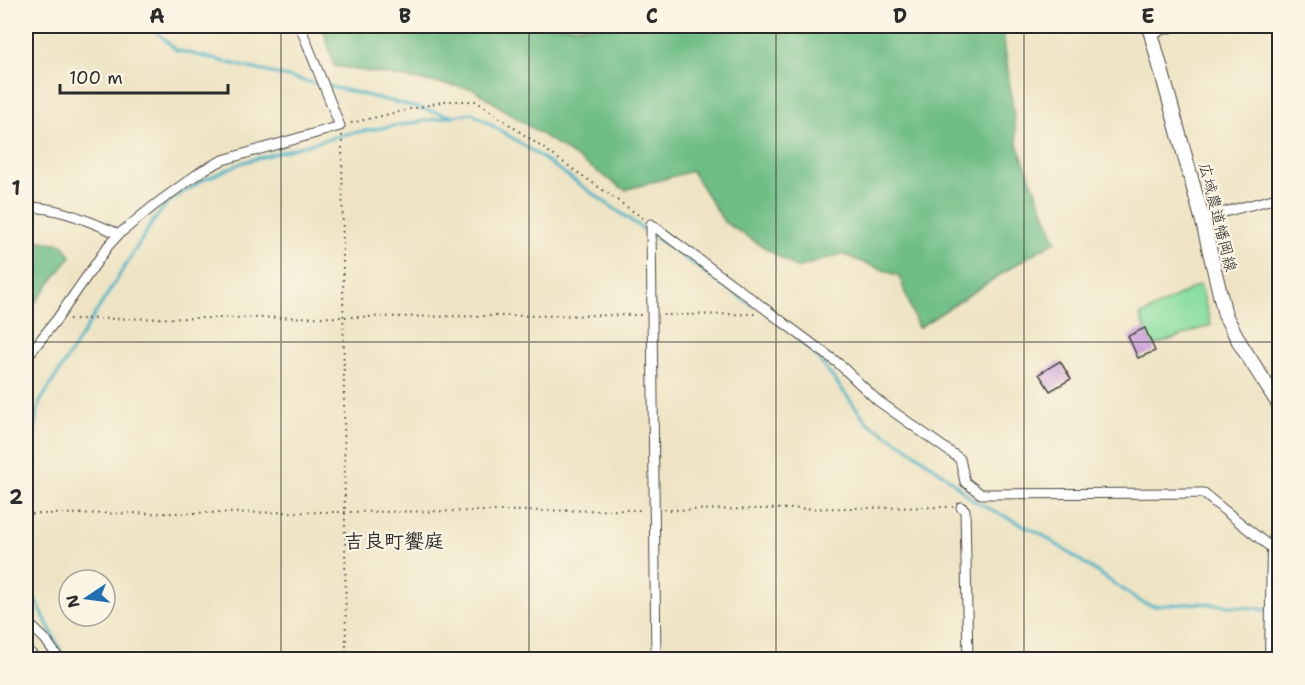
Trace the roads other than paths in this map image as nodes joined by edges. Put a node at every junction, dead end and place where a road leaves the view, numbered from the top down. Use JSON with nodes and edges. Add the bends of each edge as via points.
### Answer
{"nodes":[{"id":1,"x":300,"y":26,"type":"edge"},
{"id":2,"x":1177,"y":26,"type":"edge"},
{"id":3,"x":1150,"y":29,"type":"edge"},
{"id":4,"x":1280,"y":197,"type":"edge"},
{"id":5,"x":26,"y":207,"type":"edge"},
{"id":6,"x":1202,"y":218,"type":"junction"},
{"id":7,"x":119,"y":234,"type":"junction"},
{"id":8,"x":26,"y":358,"type":"edge"},
{"id":9,"x":1280,"y":406,"type":"edge"},
{"id":10,"x":961,"y":507,"type":"road end"},
{"id":11,"x":1280,"y":520,"type":"edge"},
{"id":12,"x":1274,"y":550,"type":"junction"},
{"id":13,"x":1275,"y":596,"type":"edge"},
{"id":14,"x":26,"y":621,"type":"edge"},
{"id":15,"x":26,"y":649,"type":"edge"},
{"id":16,"x":38,"y":660,"type":"edge"},
{"id":17,"x":60,"y":660,"type":"edge"},
{"id":18,"x":656,"y":660,"type":"edge"},
{"id":19,"x":968,"y":660,"type":"edge"},
{"id":20,"x":1272,"y":660,"type":"edge"}],
"edges":[{"from":1,"to":7,"type":"street","via":[[340,126],[213,165]]},
{"from":2,"to":3,"type":"street"},
{"from":3,"to":6,"type":"street","name":"広域農道幡岡線"},
{"from":4,"to":6,"type":"street"},
{"from":5,"to":7,"type":"street","via":[[44,207],[78,216]]},
{"from":6,"to":9,"type":"street","name":"広域農道幡岡線","via":[[1226,315]]},
{"from":7,"to":8,"type":"street"},
{"from":10,"to":19,"type":"street","via":[[965,510]]},
{"from":11,"to":12,"type":"street"},
{"from":12,"to":13,"type":"street"},
{"from":12,"to":18,"type":"street","via":[[1203,493],[981,495],[965,482],[960,459],[877,400],[838,363],[651,224]]},
{"from":13,"to":20,"type":"street"},
{"from":14,"to":17,"type":"street"},
{"from":15,"to":16,"type":"street"}]}
